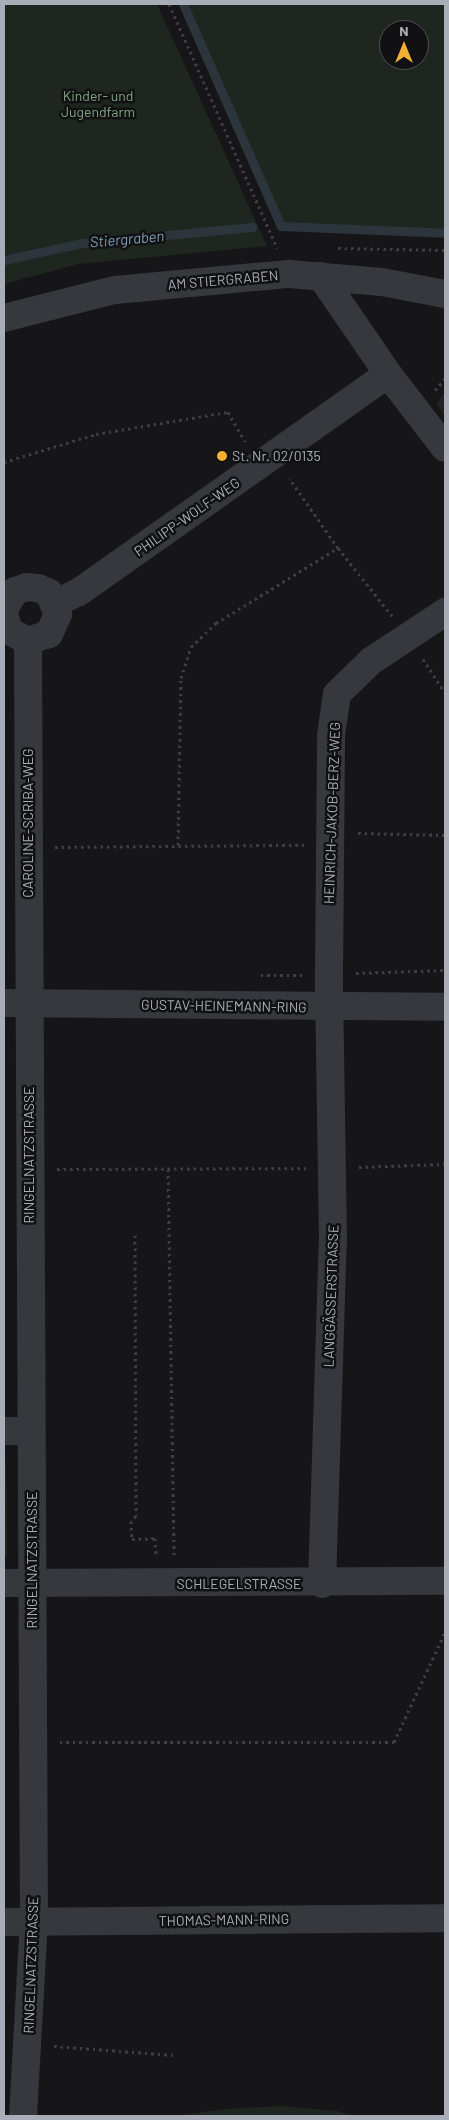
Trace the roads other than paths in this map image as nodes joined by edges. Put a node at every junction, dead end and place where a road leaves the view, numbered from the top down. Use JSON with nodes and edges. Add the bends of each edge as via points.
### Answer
{"nodes":[{"id":1,"x":321,"y":276,"type":"junction"},
{"id":2,"x":445,"y":294,"type":"edge"},
{"id":3,"x":4,"y":318,"type":"edge"},
{"id":4,"x":388,"y":374,"type":"junction"},
{"id":5,"x":445,"y":448,"type":"edge"},
{"id":6,"x":56,"y":603,"type":"junction"},
{"id":7,"x":4,"y":609,"type":"edge"},
{"id":8,"x":445,"y":612,"type":"edge"},
{"id":9,"x":4,"y":614,"type":"edge"},
{"id":10,"x":28,"y":641,"type":"junction"},
{"id":11,"x":16,"y":1004,"type":"edge"},
{"id":12,"x":330,"y":1007,"type":"junction"},
{"id":13,"x":445,"y":1007,"type":"edge"},
{"id":14,"x":4,"y":1431,"type":"edge"},
{"id":15,"x":31,"y":1431,"type":"junction"},
{"id":16,"x":445,"y":1581,"type":"edge"},
{"id":17,"x":4,"y":1583,"type":"edge"},
{"id":18,"x":32,"y":1584,"type":"junction"},
{"id":19,"x":322,"y":1584,"type":"junction"},
{"id":20,"x":445,"y":1918,"type":"edge"},
{"id":21,"x":4,"y":1922,"type":"edge"},
{"id":22,"x":34,"y":1922,"type":"junction"},
{"id":23,"x":23,"y":2116,"type":"edge"}],
"edges":[{"from":1,"to":2,"type":"street","name":"AM STIERGRABEN","via":[[382,282]]},
{"from":1,"to":3,"type":"street","name":"AM STIERGRABEN","via":[[289,274],[115,290]]},
{"from":1,"to":4,"type":"street"},
{"from":4,"to":5,"type":"street"},
{"from":4,"to":6,"type":"street","name":"PHILIPP-WOLF-WEG","via":[[79,592]]},
{"from":6,"to":7,"type":"street","via":[[49,593],[27,587],[16,591]]},
{"from":6,"to":10,"type":"street","via":[[58,614],[49,634]]},
{"from":8,"to":12,"type":"street","name":"HEINRICH-JAKOB-BERZ-WEG","via":[[371,661],[338,694],[332,735]]},
{"from":9,"to":10,"type":"street","via":[[9,631]]},
{"from":10,"to":11,"type":"street","name":"CAROLINE-SCRIBA-WEG","via":[[28,847]]},
{"from":11,"to":12,"type":"street","name":"GUSTAV-HEINEMANN-RING"},
{"from":11,"to":15,"type":"street","name":"RINGELNATZSTRASSE","via":[[29,1169]]},
{"from":12,"to":13,"type":"street","name":"GUSTAV-HEINEMANN-RING"},
{"from":12,"to":19,"type":"street","name":"LANGGÄSSERSTRASSE","via":[[332,1168]]},
{"from":14,"to":15,"type":"street"},
{"from":15,"to":18,"type":"street","name":"RINGELNATZSTRASSE"},
{"from":16,"to":19,"type":"street","name":"SCHLEGELSTRASSE"},
{"from":17,"to":18,"type":"street","name":"SCHLEGELSTRASSE"},
{"from":18,"to":19,"type":"street","name":"SCHLEGELSTRASSE"},
{"from":18,"to":22,"type":"street","name":"RINGELNATZSTRASSE"},
{"from":20,"to":22,"type":"street","name":"THOMAS-MANN-RING"},
{"from":21,"to":22,"type":"street","name":"THOMAS-MANN-RING"},
{"from":22,"to":23,"type":"street","name":"RINGELNATZSTRASSE"}]}
